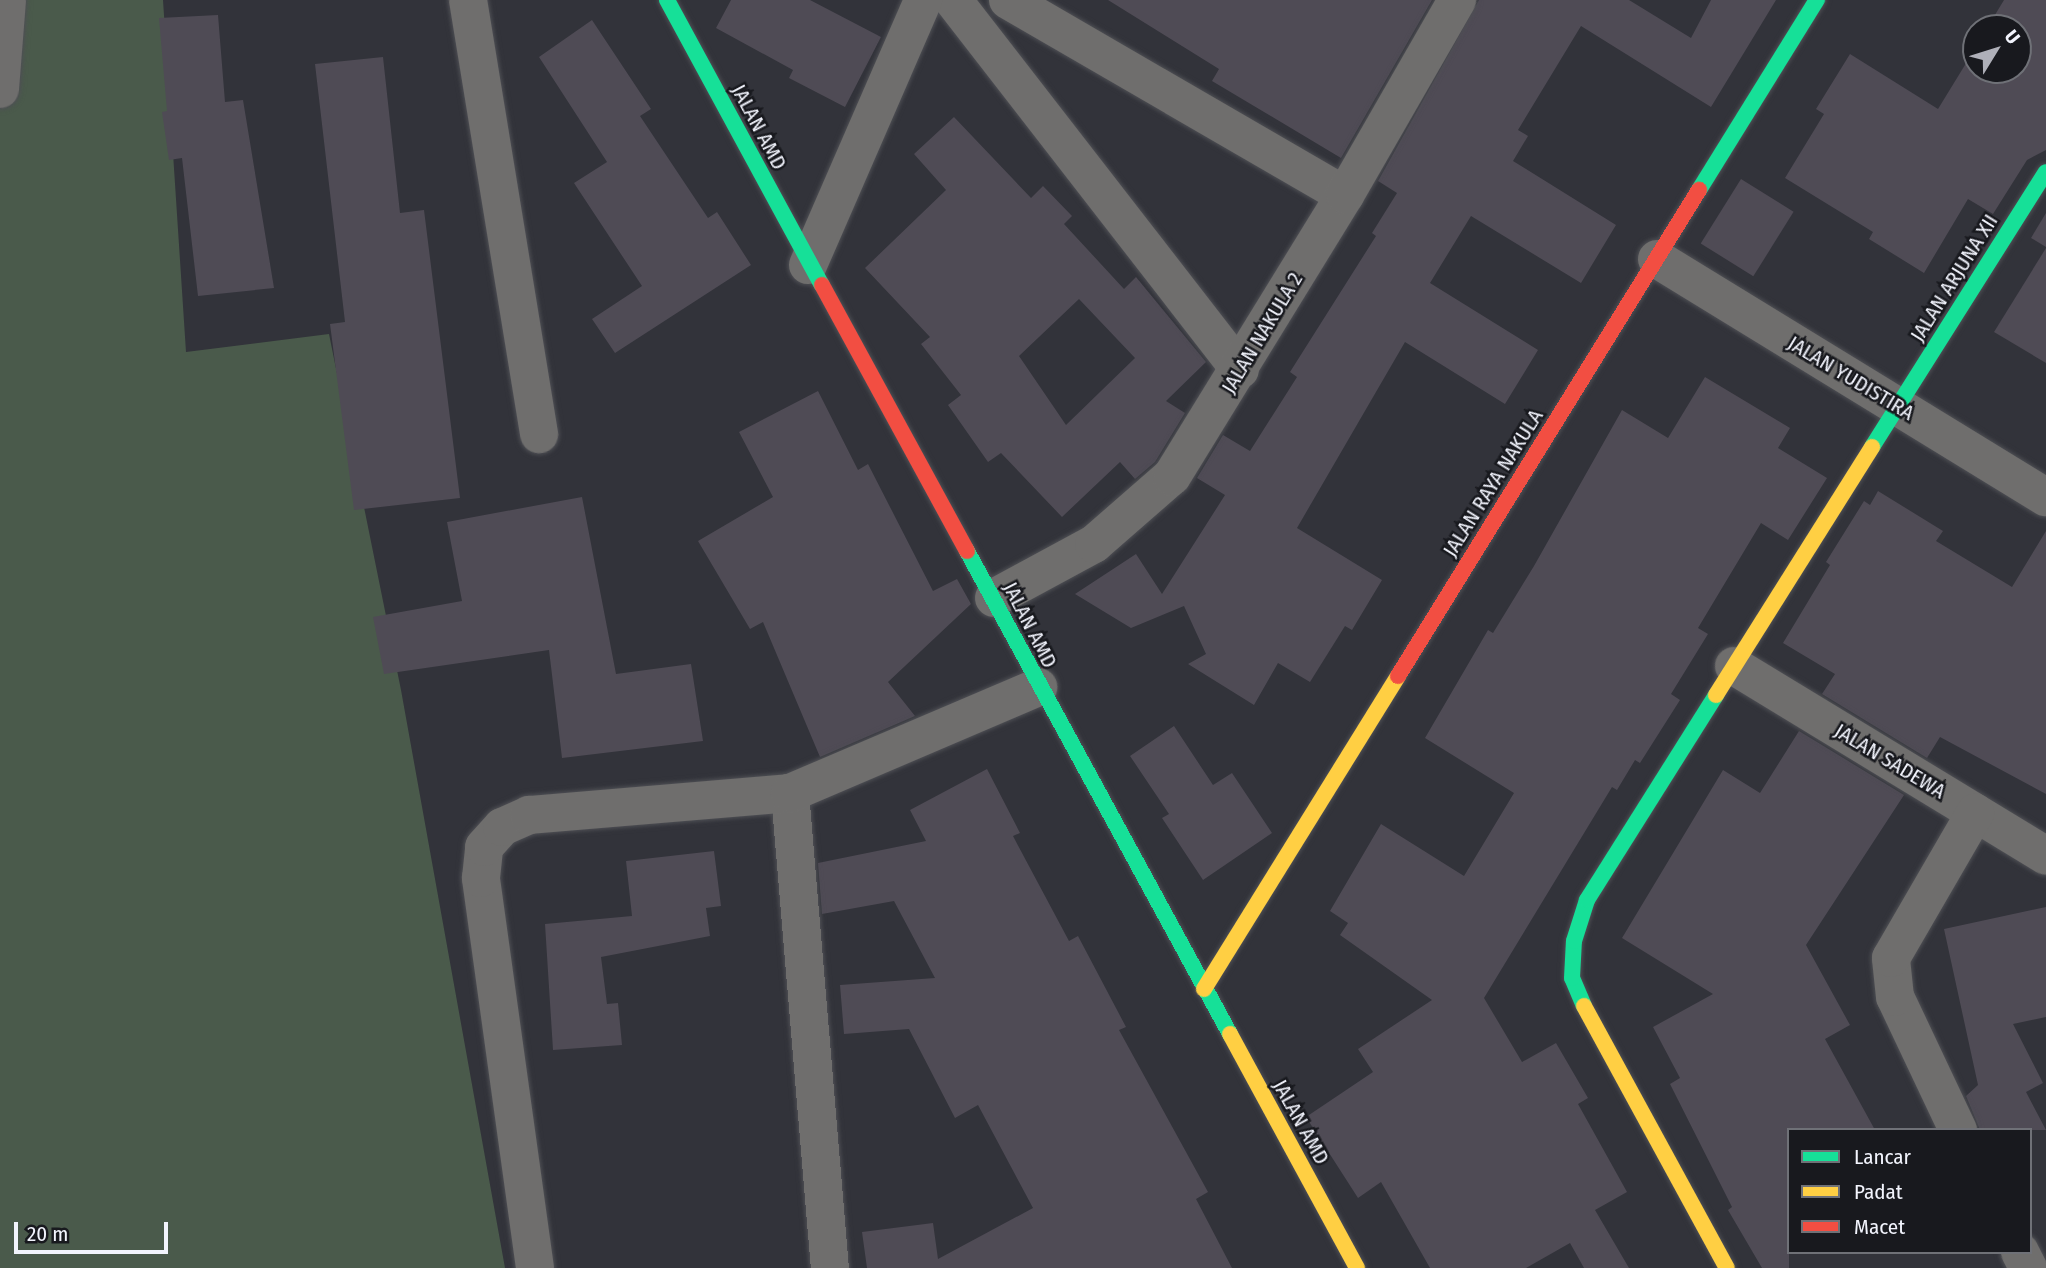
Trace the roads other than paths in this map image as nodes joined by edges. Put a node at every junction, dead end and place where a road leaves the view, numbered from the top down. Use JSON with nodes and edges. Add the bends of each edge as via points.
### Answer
{"nodes":[{"id":1,"x":7,"y":0,"type":"edge"},
{"id":2,"x":468,"y":0,"type":"edge"},
{"id":3,"x":667,"y":0,"type":"edge"},
{"id":4,"x":923,"y":0,"type":"edge"},
{"id":5,"x":953,"y":0,"type":"edge"},
{"id":6,"x":1008,"y":0,"type":"edge"},
{"id":7,"x":1457,"y":0,"type":"edge"},
{"id":8,"x":1817,"y":0,"type":"edge"},
{"id":9,"x":0,"y":89,"type":"edge"},
{"id":10,"x":2046,"y":172,"type":"edge"},
{"id":11,"x":1345,"y":195,"type":"junction"},
{"id":12,"x":1657,"y":259,"type":"junction"},
{"id":13,"x":808,"y":265,"type":"junction"},
{"id":14,"x":1240,"y":370,"type":"junction"},
{"id":15,"x":1898,"y":406,"type":"junction"},
{"id":16,"x":539,"y":434,"type":"dead end"},
{"id":17,"x":2046,"y":496,"type":"edge"},
{"id":18,"x":994,"y":598,"type":"junction"},
{"id":19,"x":1734,"y":666,"type":"junction"},
{"id":20,"x":1038,"y":687,"type":"junction"},
{"id":21,"x":790,"y":793,"type":"junction"},
{"id":22,"x":1975,"y":813,"type":"junction"},
{"id":23,"x":2046,"y":856,"type":"edge"},
{"id":24,"x":1203,"y":989,"type":"junction"},
{"id":25,"x":1957,"y":1128,"type":"edge"},
{"id":26,"x":535,"y":1268,"type":"edge"},
{"id":27,"x":830,"y":1268,"type":"edge"},
{"id":28,"x":1357,"y":1268,"type":"edge"},
{"id":29,"x":1727,"y":1268,"type":"edge"}],
"edges":[{"from":1,"to":9,"type":"street"},
{"from":2,"to":16,"type":"street"},
{"from":3,"to":13,"type":"street","name":"JALAN AMD"},
{"from":4,"to":13,"type":"street"},
{"from":5,"to":14,"type":"street"},
{"from":6,"to":11,"type":"street"},
{"from":7,"to":11,"type":"street","name":"JALAN NAKULA 2"},
{"from":8,"to":12,"type":"street","name":"JALAN RAYA NAKULA"},
{"from":10,"to":15,"type":"street","name":"JALAN ARJUNA XII"},
{"from":11,"to":14,"type":"street","name":"JALAN NAKULA 2"},
{"from":12,"to":15,"type":"street","name":"JALAN YUDISTIRA"},
{"from":12,"to":24,"type":"street","name":"JALAN RAYA NAKULA"},
{"from":13,"to":18,"type":"street","name":"JALAN AMD"},
{"from":14,"to":18,"type":"street","name":"JALAN NAKULA 2","via":[[1172,476],[1140,507],[1094,544]]},
{"from":15,"to":17,"type":"street","name":"JALAN YUDISTIRA"},
{"from":15,"to":19,"type":"street","name":"JALAN ARJUNA XII"},
{"from":18,"to":20,"type":"street","name":"JALAN AMD"},
{"from":19,"to":22,"type":"street","name":"JALAN SADEWA"},
{"from":19,"to":29,"type":"street","name":"JALAN ARJUNA XII","via":[[1587,900],[1574,941],[1572,978],[1592,1027]]},
{"from":20,"to":21,"type":"street"},
{"from":20,"to":24,"type":"street","name":"JALAN AMD"},
{"from":21,"to":26,"type":"street","via":[[529,815],[502,827],[484,848],[481,878]]},
{"from":21,"to":27,"type":"street"},
{"from":22,"to":23,"type":"street","name":"JALAN SADEWA"},
{"from":22,"to":25,"type":"street","via":[[1891,958],[1895,998]]},
{"from":24,"to":28,"type":"street","name":"JALAN AMD"}]}
